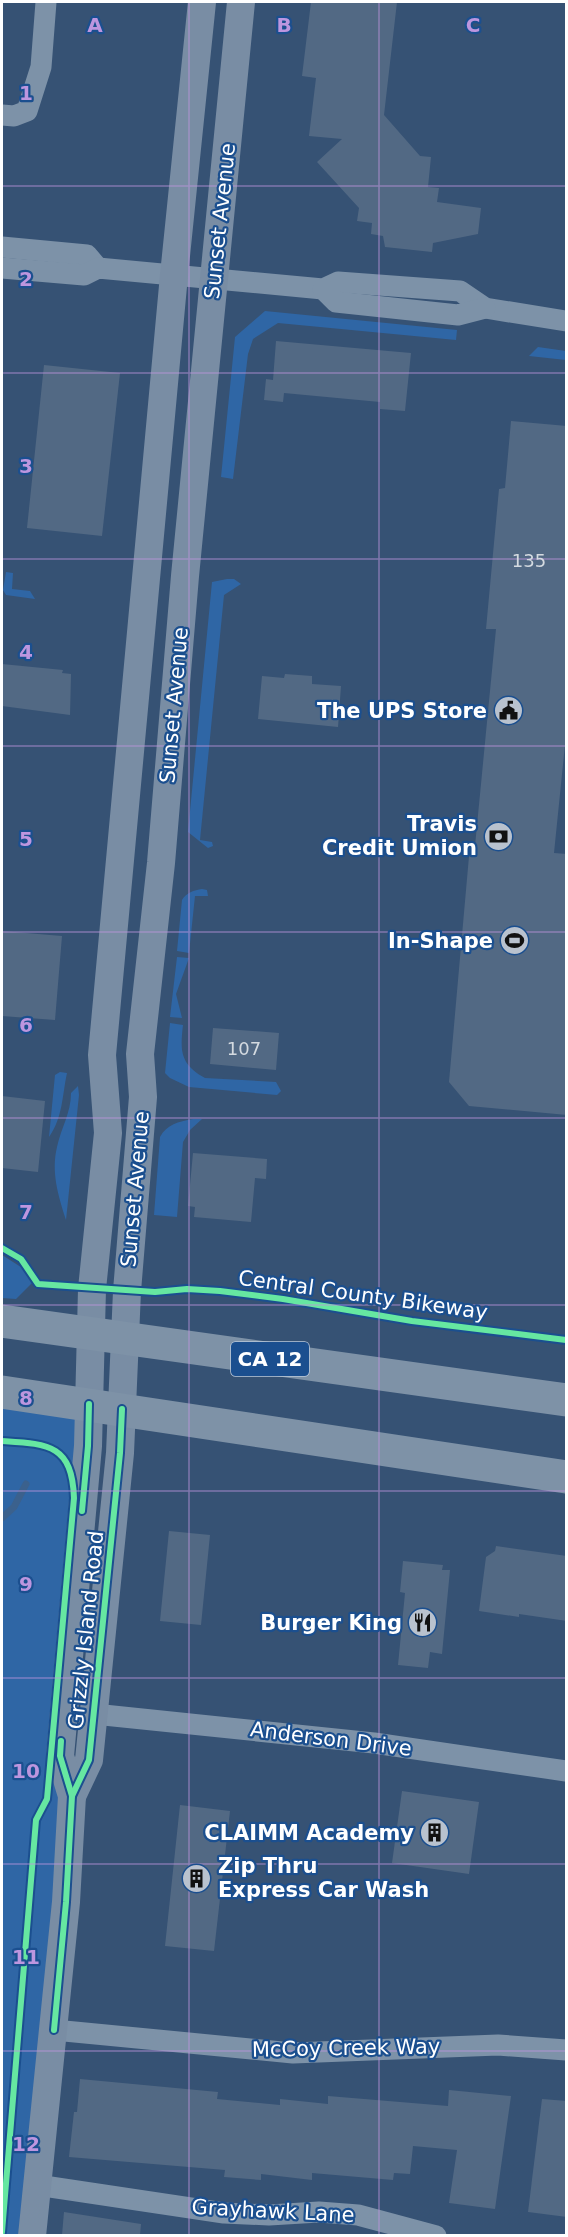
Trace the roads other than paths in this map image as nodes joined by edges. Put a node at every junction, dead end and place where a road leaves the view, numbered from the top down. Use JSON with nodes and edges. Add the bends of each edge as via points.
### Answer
{"nodes":[{"id":1,"x":46,"y":2,"type":"edge"},
{"id":2,"x":202,"y":2,"type":"edge"},
{"id":3,"x":241,"y":2,"type":"edge"},
{"id":4,"x":2,"y":115,"type":"edge"},
{"id":5,"x":2,"y":247,"type":"edge"},
{"id":6,"x":2,"y":268,"type":"edge"},
{"id":7,"x":98,"y":268,"type":"junction"},
{"id":8,"x":174,"y":275,"type":"junction"},
{"id":9,"x":214,"y":278,"type":"junction"},
{"id":10,"x":567,"y":321,"type":"edge"},
{"id":11,"x":2,"y":1321,"type":"edge"},
{"id":12,"x":91,"y":1333,"type":"junction"},
{"id":13,"x":125,"y":1338,"type":"junction"},
{"id":14,"x":2,"y":1392,"type":"edge"},
{"id":15,"x":567,"y":1400,"type":"edge"},
{"id":16,"x":89,"y":1404,"type":"junction"},
{"id":17,"x":122,"y":1409,"type":"junction"},
{"id":18,"x":567,"y":1477,"type":"edge"},
{"id":19,"x":73,"y":1607,"type":"junction"},
{"id":20,"x":94,"y":1714,"type":"junction"},
{"id":21,"x":567,"y":1771,"type":"edge"},
{"id":22,"x":72,"y":1796,"type":"junction"},
{"id":23,"x":54,"y":2030,"type":"junction"},
{"id":24,"x":567,"y":2050,"type":"edge"},
{"id":25,"x":37,"y":2185,"type":"junction"},
{"id":26,"x":32,"y":2235,"type":"edge"},
{"id":27,"x":435,"y":2235,"type":"edge"}],
"edges":[{"from":1,"to":4,"type":"street","via":[[41,67],[27,111]]},
{"from":2,"to":8,"type":"main road","name":"Sunset Avenue"},
{"from":3,"to":9,"type":"main road","name":"Sunset Avenue"},
{"from":5,"to":7,"type":"street","via":[[87,255]]},
{"from":6,"to":7,"type":"street","via":[[84,275]]},
{"from":7,"to":8,"type":"street"},
{"from":8,"to":9,"type":"street"},
{"from":8,"to":12,"type":"main road","name":"Sunset Avenue","via":[[102,1055],[108,1133]]},
{"from":9,"to":10,"type":"street","via":[[323,289],[336,302],[458,315],[484,308]]},
{"from":9,"to":13,"type":"main road","name":"Sunset Avenue","via":[[140,1054],[143,1097]]},
{"from":11,"to":12,"type":"highway","number":"CA 12"},
{"from":12,"to":13,"type":"highway","number":"CA 12"},
{"from":12,"to":16,"type":"main road","name":"Sunset Avenue"},
{"from":13,"to":15,"type":"highway","number":"CA 12"},
{"from":13,"to":17,"type":"main road","name":"Sunset Avenue"},
{"from":14,"to":16,"type":"highway"},
{"from":16,"to":17,"type":"highway"},
{"from":16,"to":19,"type":"main road","name":"Grizzly Island Road"},
{"from":17,"to":18,"type":"highway"},
{"from":17,"to":20,"type":"main road","name":"Grizzly Island Road"},
{"from":19,"to":20,"type":"main road","name":"Grizzly Island Road","via":[[85,1628],[78,1699]]},
{"from":19,"to":22,"type":"main road","name":"Grizzly Island Road","via":[[60,1756]]},
{"from":20,"to":21,"type":"street","name":"Anderson Drive","via":[[374,1743]]},
{"from":20,"to":22,"type":"main road","name":"Grizzly Island Road","via":[[89,1760]]},
{"from":22,"to":23,"type":"main road","name":"Grizzly Island Road"},
{"from":23,"to":24,"type":"street","name":"McCoy Creek Way","via":[[293,2053],[498,2045]]},
{"from":23,"to":25,"type":"main road","name":"Grizzly Island Road"},
{"from":25,"to":26,"type":"main road","name":"Grizzly Island Road"},
{"from":25,"to":27,"type":"street","name":"Grayhawk Lane","via":[[224,2213],[358,2215]]}]}
